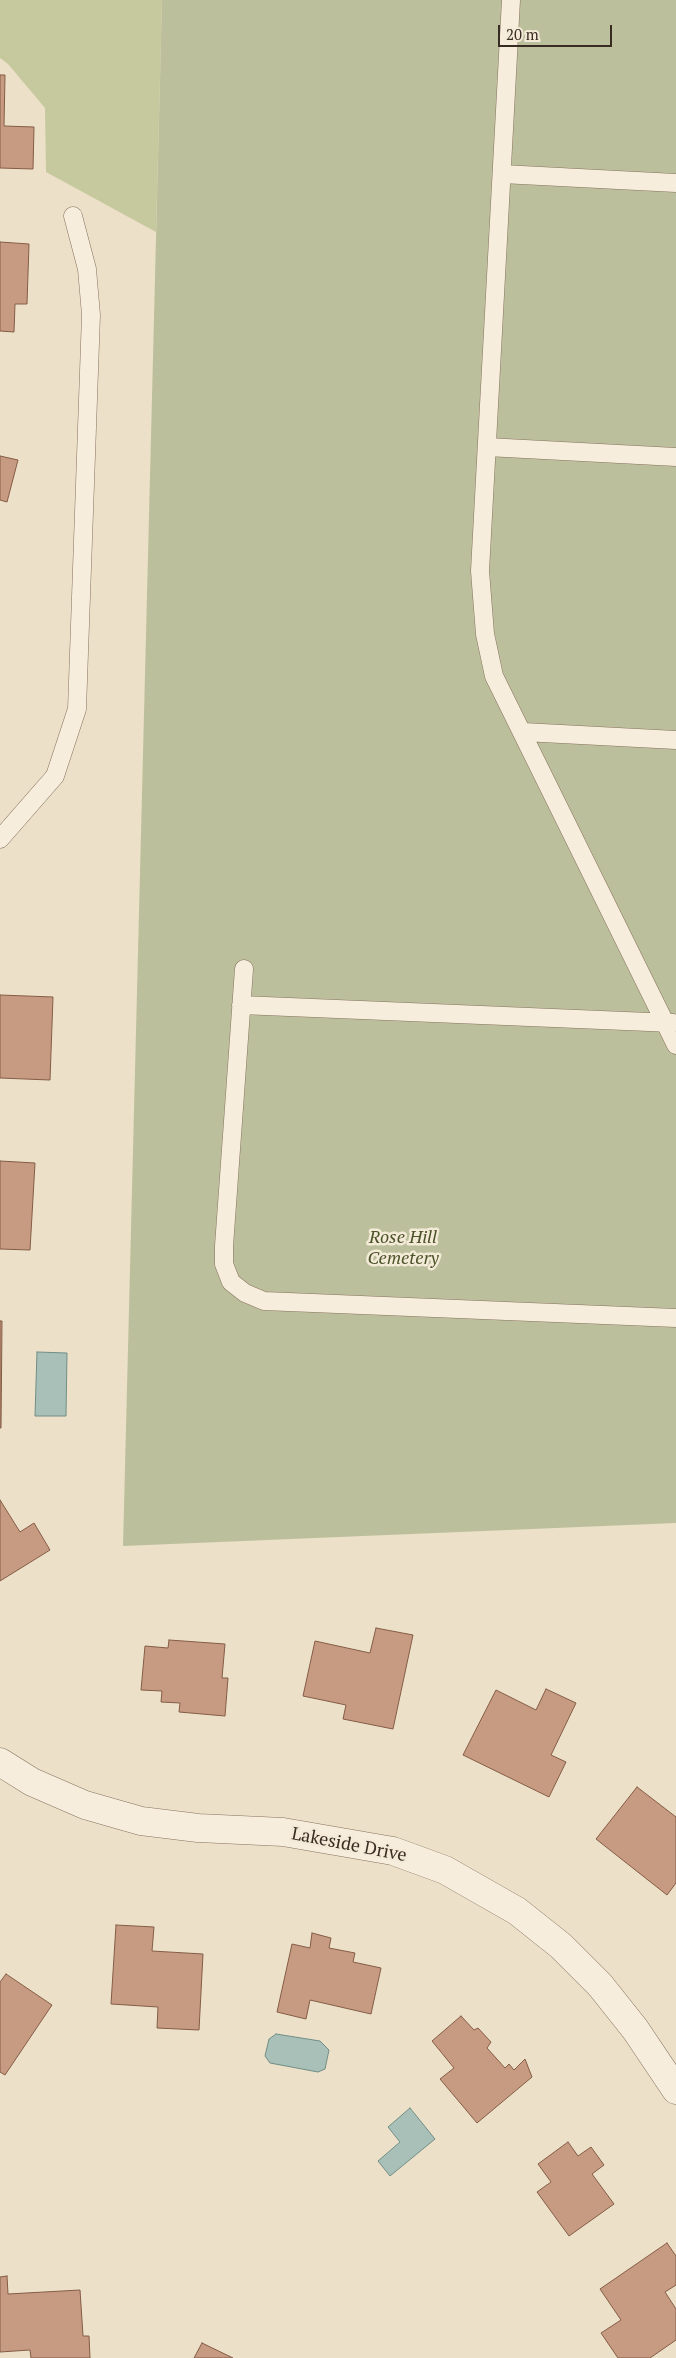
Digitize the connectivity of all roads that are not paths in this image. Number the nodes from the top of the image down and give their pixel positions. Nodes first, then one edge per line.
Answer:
1 (511, 0) edge
2 (502, 174) junction
3 (676, 183) edge
4 (73, 216) dead end
5 (487, 447) junction
6 (676, 457) edge
7 (523, 732) junction
8 (676, 740) edge
9 (0, 839) edge
10 (244, 969) dead end
11 (242, 1004) junction
12 (670, 1023) edge
13 (676, 1045) edge
14 (676, 1318) edge
15 (0, 1762) edge
16 (676, 2090) edge

1 - 2 lane
2 - 3 lane
2 - 5 lane
4 - 9 lane
5 - 6 lane
5 - 7 lane
7 - 8 lane
7 - 12 lane
10 - 11 lane
11 - 12 lane
11 - 14 lane
12 - 13 lane
15 - 16 street, Lakeside Drive

